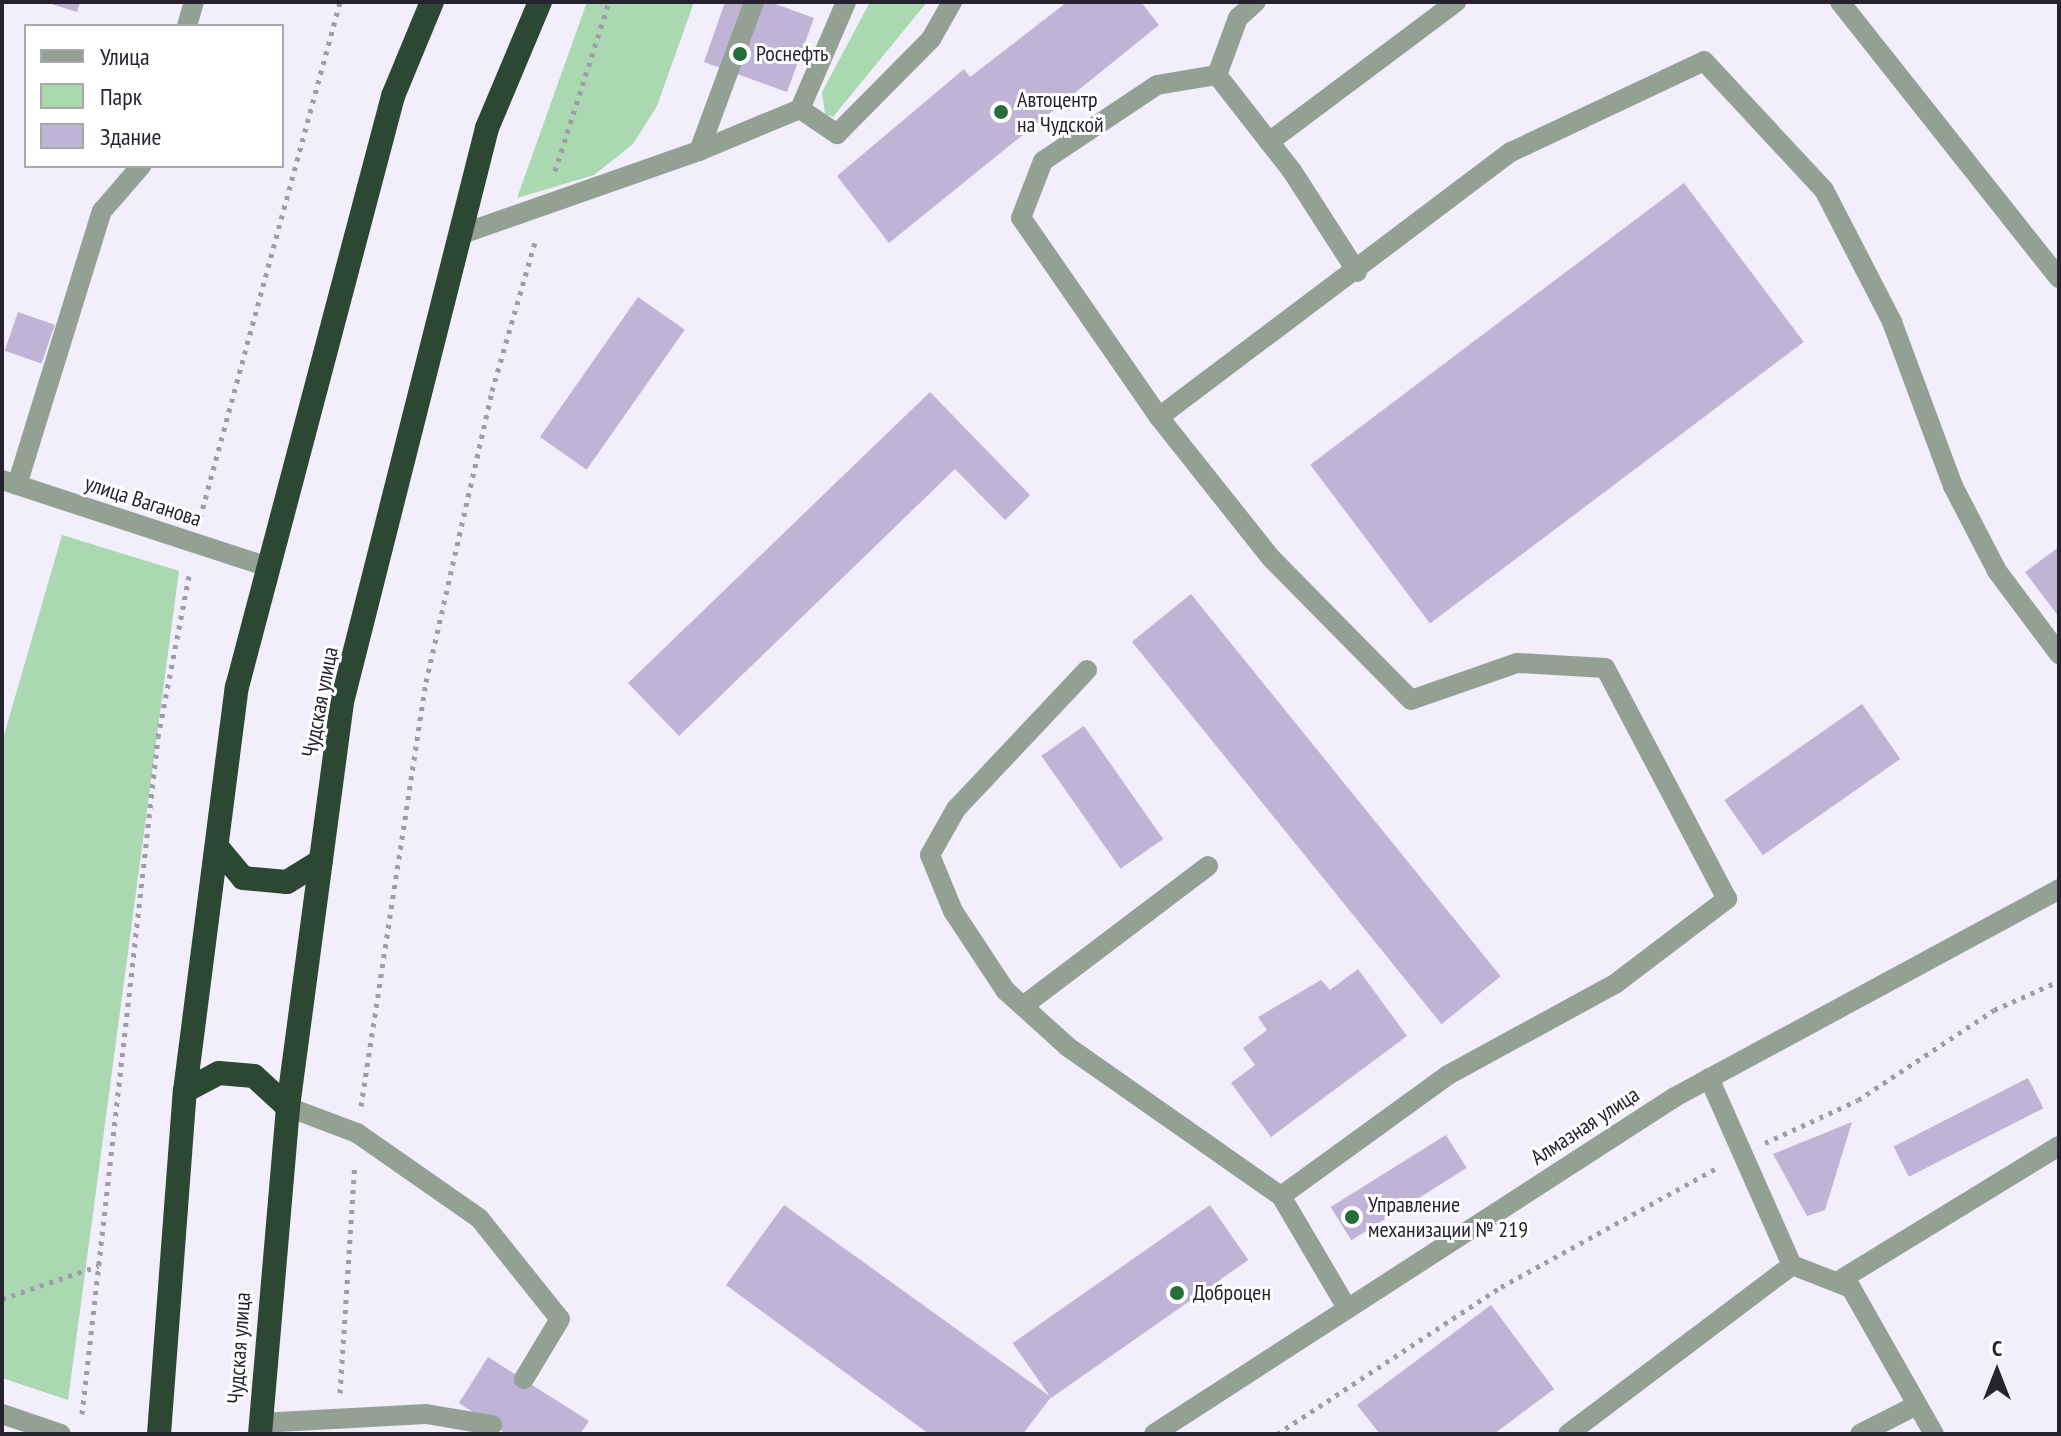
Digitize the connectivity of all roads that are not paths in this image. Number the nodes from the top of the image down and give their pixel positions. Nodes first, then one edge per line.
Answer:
1 (194, 2) edge
2 (432, 2) edge
3 (540, 2) edge
4 (754, 2) edge
5 (846, 2) edge
6 (952, 2) edge
7 (1256, 2) edge
8 (1456, 2) edge
9 (1840, 2) edge
10 (188, 24) edge
11 (1217, 75) junction
12 (800, 109) junction
13 (1269, 142) junction
14 (699, 151) junction
15 (139, 168) edge
16 (459, 235) junction
17 (1357, 272) junction
18 (2059, 278) edge
19 (1159, 417) junction
20 (9, 483) edge
21 (268, 567) junction
22 (2059, 654) edge
23 (1087, 670) dead end
24 (217, 847) junction
25 (321, 861) junction
26 (1208, 866) dead end
27 (2059, 889) edge
28 (1023, 1006) junction
29 (1709, 1078) junction
30 (185, 1091) junction
31 (288, 1107) junction
32 (2059, 1146) edge
33 (1281, 1196) junction
34 (1792, 1265) junction
35 (1837, 1282) junction
36 (1347, 1308) junction
37 (524, 1379) dead end
38 (1917, 1405) junction
39 (2, 1414) edge
40 (492, 1425) dead end
41 (260, 1428) edge
42 (61, 1434) edge
43 (159, 1434) edge
44 (1154, 1434) edge
45 (1568, 1434) edge
46 (1860, 1434) edge
47 (1934, 1434) edge

1 - 10 street
2 - 21 highway
3 - 16 highway, Чудская улица
4 - 14 street
5 - 12 street
6 - 12 street
7 - 11 street
8 - 13 street
9 - 18 street
11 - 13 street
11 - 19 street
12 - 14 street
13 - 17 street
14 - 16 street
15 - 20 street
16 - 25 highway, Чудская улица
17 - 19 street
17 - 22 street
19 - 33 street
20 - 21 street, улица Ваганова
21 - 24 highway
23 - 28 street
24 - 25 highway
24 - 30 highway
25 - 31 highway, Чудская улица
26 - 28 street
27 - 29 street, Алмазная улица
28 - 33 street
29 - 34 street
29 - 36 street, Алмазная улица
30 - 31 highway
30 - 43 highway
31 - 37 street
31 - 41 highway, Чудская улица
32 - 35 street
33 - 36 street
34 - 35 street
34 - 45 street
35 - 38 street
36 - 44 street, Алмазная улица
38 - 46 street
38 - 47 street
39 - 42 street
40 - 41 street

